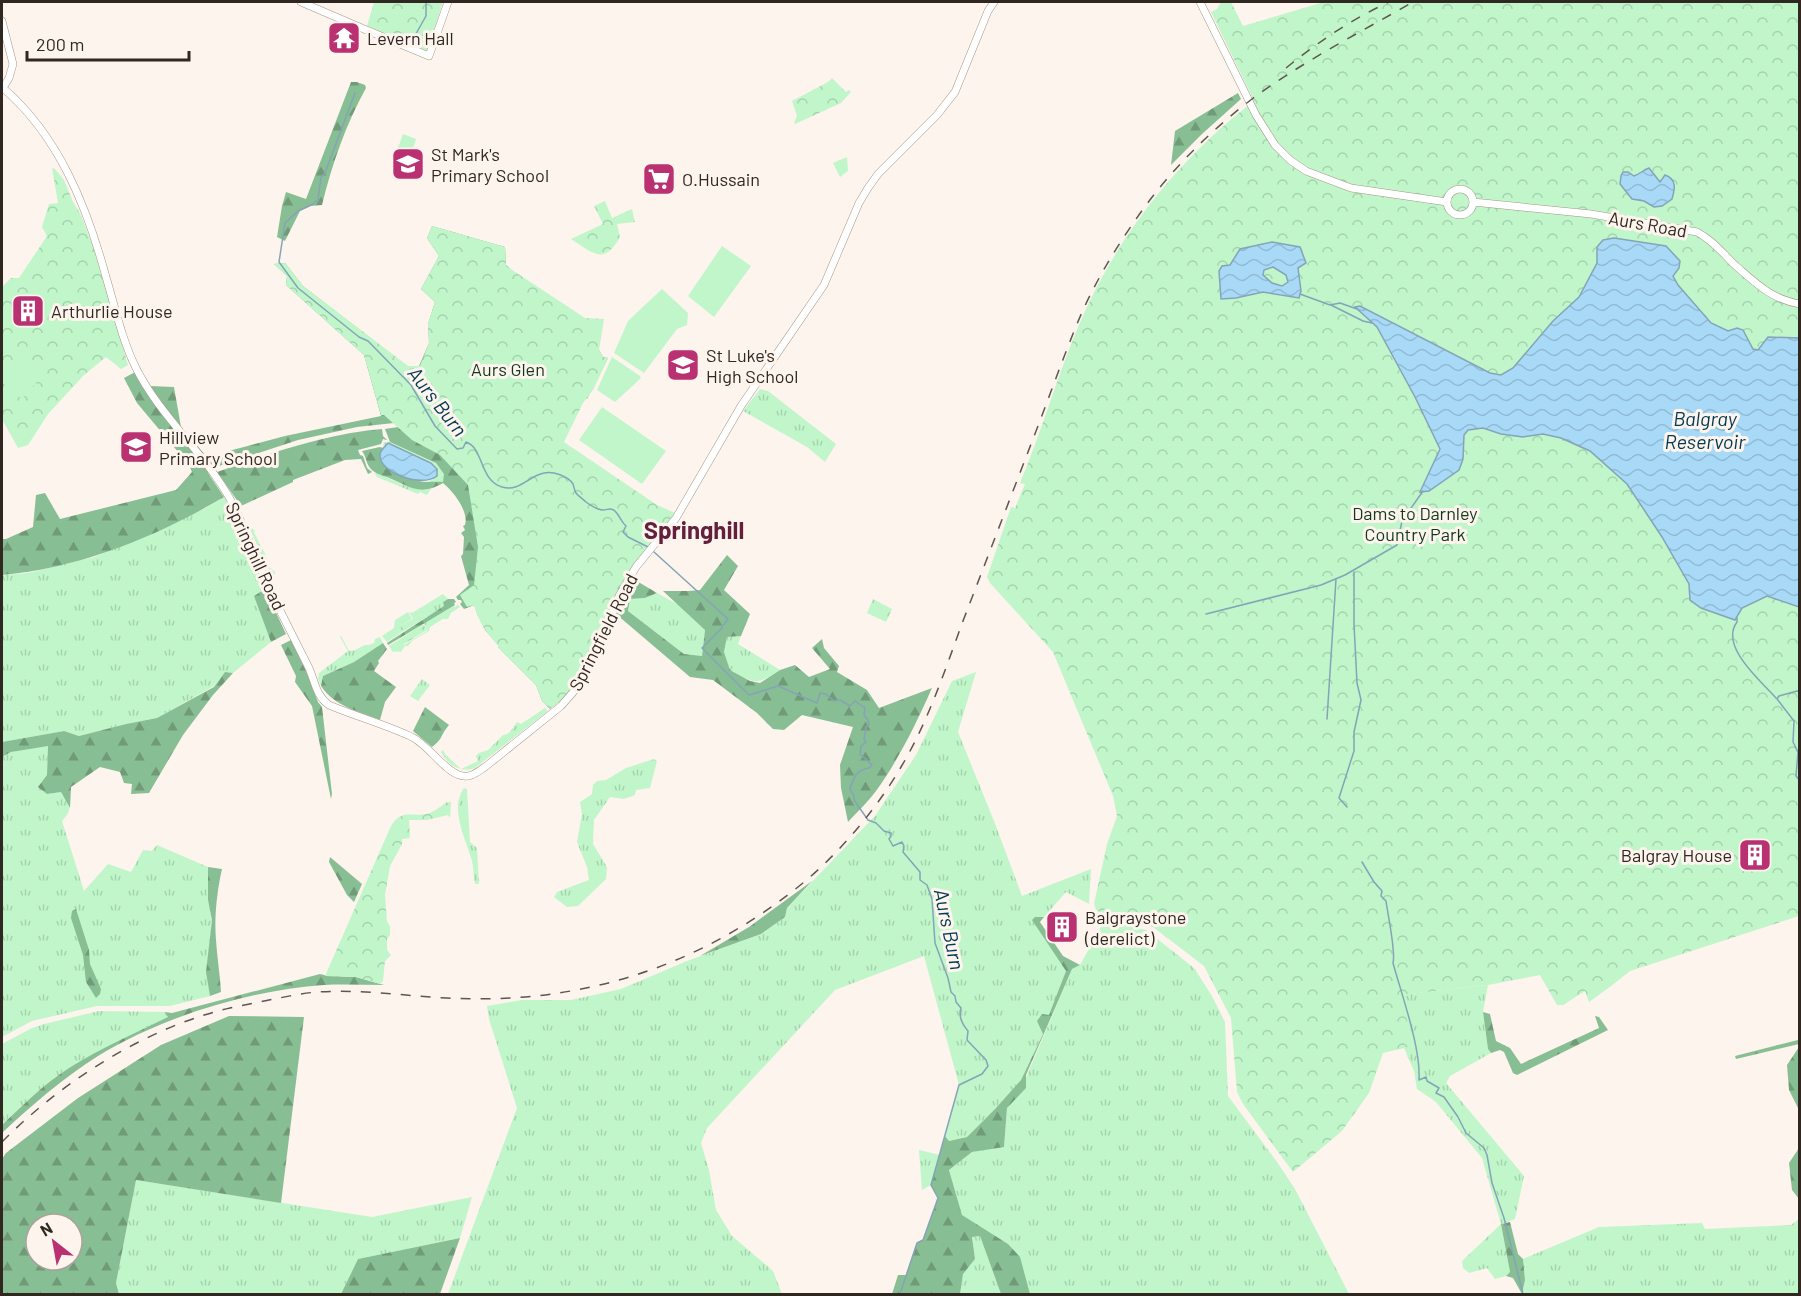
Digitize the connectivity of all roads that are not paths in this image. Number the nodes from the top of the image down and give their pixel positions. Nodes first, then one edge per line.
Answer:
1 (301, 2) edge
2 (448, 2) edge
3 (994, 2) edge
4 (1200, 2) edge
5 (2, 21) edge
6 (3, 88) edge
7 (1447, 202) junction
8 (1473, 202) junction
9 (1800, 304) edge
10 (464, 777) joint

1 - 2 street
3 - 10 street, Springfield Road
4 - 7 street, Aurs Road
5 - 6 street
6 - 10 street, Springhill Road
7 - 8 street, Aurs Road
7 - 8 street, Aurs Road
8 - 9 street, Aurs Road

